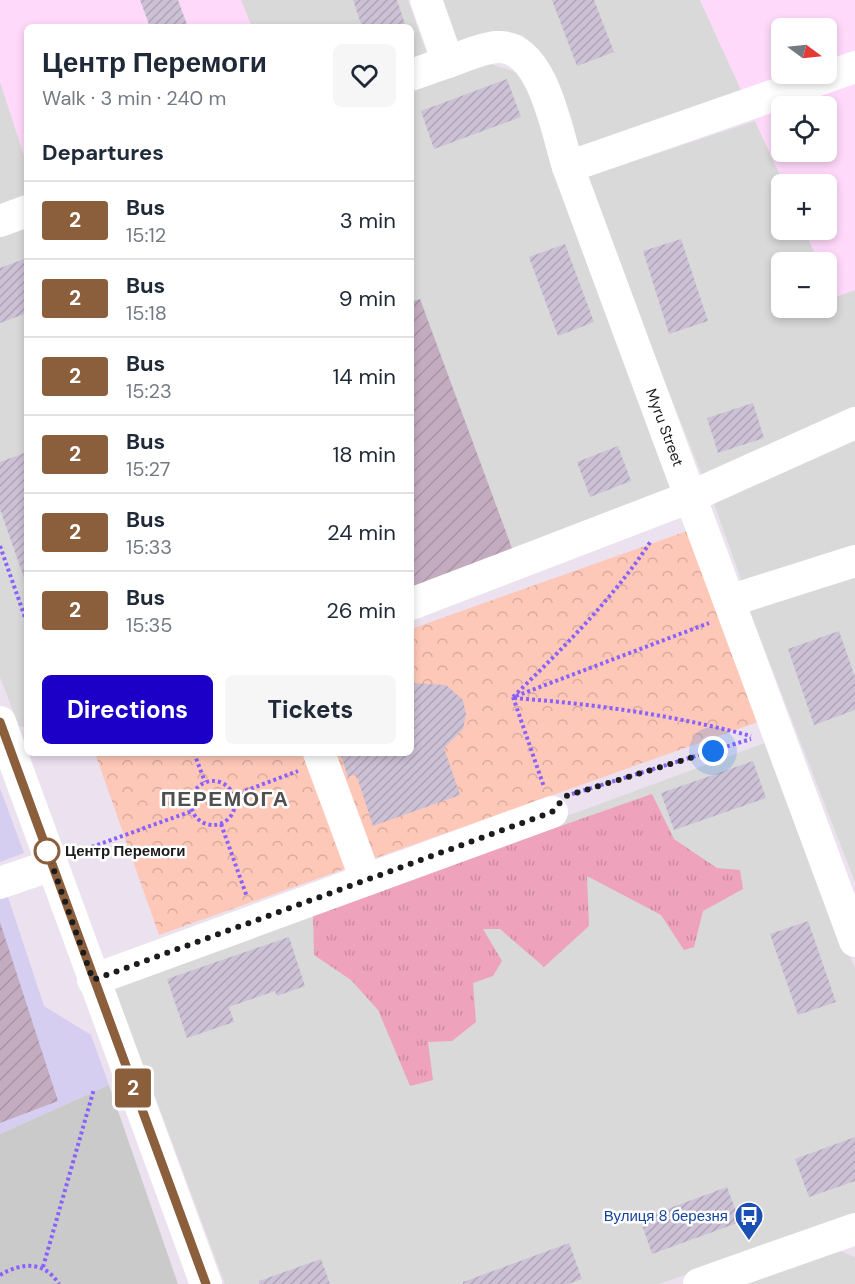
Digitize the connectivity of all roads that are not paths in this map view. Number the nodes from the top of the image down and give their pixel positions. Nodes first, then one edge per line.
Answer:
1 (426, 0) edge
2 (448, 62) junction
3 (855, 67) edge
4 (414, 74) edge
5 (568, 167) junction
6 (24, 212) edge
7 (0, 221) edge
8 (855, 423) edge
9 (690, 497) junction
10 (855, 561) edge
11 (414, 603) edge
12 (731, 607) junction
13 (0, 722) edge
14 (20, 755) edge
15 (321, 758) edge
16 (552, 812) road end
17 (52, 865) junction
18 (366, 880) junction
19 (0, 883) edge
20 (855, 941) edge
21 (93, 980) junction
22 (855, 1229) edge
23 (739, 1277) edge
24 (207, 1284) edge
25 (699, 1284) edge

1 - 2 street
2 - 4 street, Myru Street
2 - 5 street, Myru Street
3 - 5 street
5 - 9 street, Myru Street
6 - 7 street
8 - 9 street
9 - 11 street
9 - 12 street, Myru Street
10 - 12 street
12 - 20 street, Myru Street
13 - 14 street
14 - 17 street
15 - 18 street
16 - 18 street
17 - 19 street
17 - 21 street
18 - 21 street
21 - 24 street
22 - 23 street
23 - 25 street

